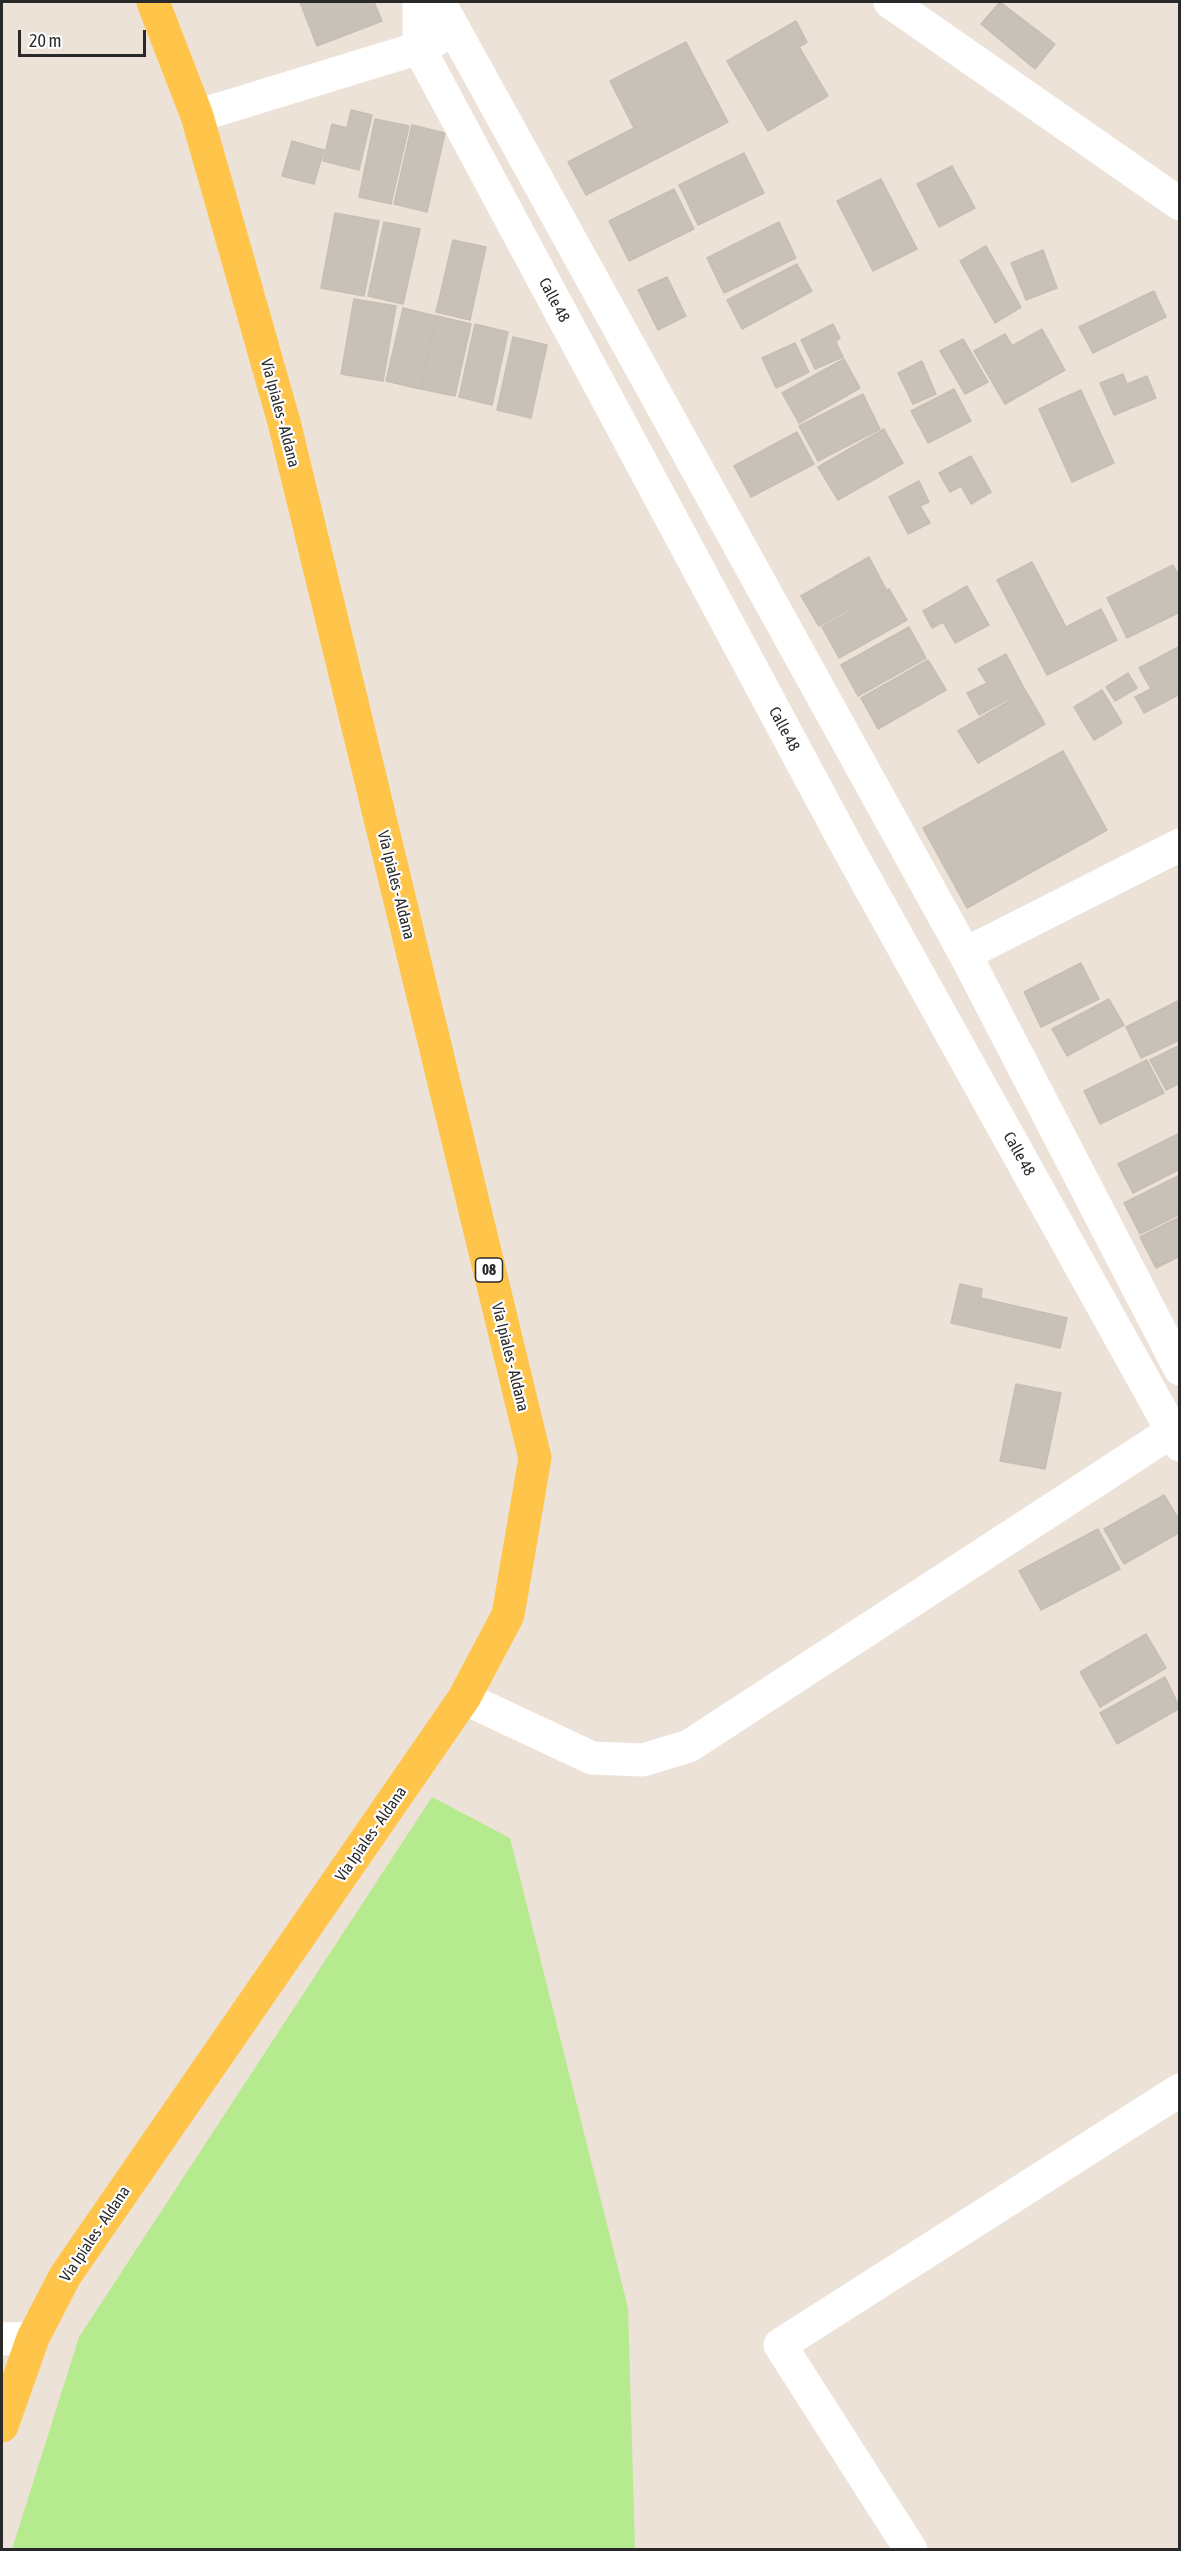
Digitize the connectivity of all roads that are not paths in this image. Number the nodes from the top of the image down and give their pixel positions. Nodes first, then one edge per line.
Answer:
1 (153, 2) edge
2 (419, 2) edge
3 (439, 2) edge
4 (890, 2) edge
5 (454, 31) junction
6 (419, 48) junction
7 (197, 116) junction
8 (1179, 204) edge
9 (1179, 845) edge
10 (964, 954) junction
11 (1179, 1369) edge
12 (1177, 1434) edge
13 (464, 1698) junction
14 (1179, 2090) edge
15 (17, 2338) edge
16 (2, 2426) edge
17 (911, 2550) edge

1 - 7 main road, Vía Ipiales - Aldana / 08
2 - 6 street, Calle 48
3 - 5 street
4 - 8 street
5 - 6 street
5 - 10 street
6 - 7 street
6 - 12 street, Calle 48
7 - 13 main road, Vía Ipiales - Aldana / 08
9 - 10 street
10 - 11 street
12 - 13 street
13 - 15 main road, Vía Ipiales - Aldana / 08
14 - 17 street
15 - 16 main road, Vía Ipiales - Aldana / 08

